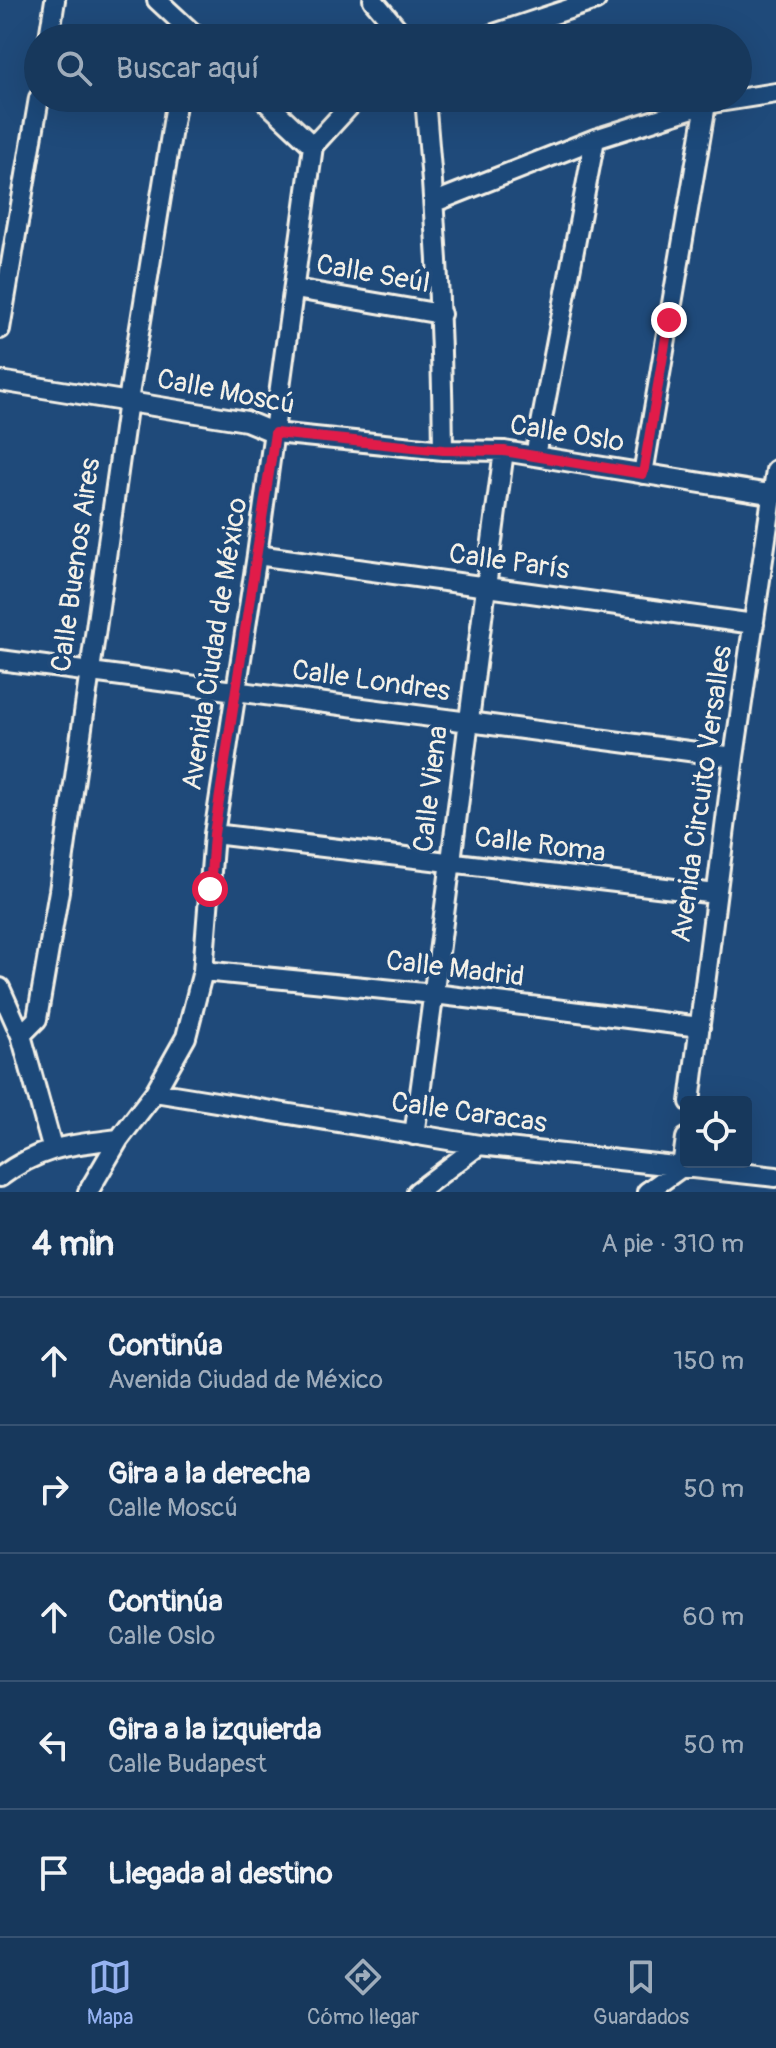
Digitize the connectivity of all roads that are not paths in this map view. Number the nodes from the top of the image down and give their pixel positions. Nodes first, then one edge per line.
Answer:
1 (55, 0) edge
2 (157, 0) edge
3 (373, 0) edge
4 (596, 0) edge
5 (51, 24) edge
6 (180, 24) edge
7 (393, 24) edge
8 (524, 24) edge
9 (776, 93) edge
10 (752, 97) edge
11 (37, 112) edge
12 (175, 112) edge
13 (277, 112) edge
14 (344, 112) edge
15 (426, 112) edge
16 (681, 112) edge
17 (705, 112) edge
18 (595, 139) junction
19 (313, 146) junction
20 (435, 202) junction
21 (295, 289) junction
22 (441, 314) junction
23 (0, 329) edge
24 (0, 381) edge
25 (128, 401) junction
26 (275, 433) junction
27 (443, 450) junction
28 (504, 451) junction
29 (535, 456) junction
30 (776, 470) edge
31 (643, 474) junction
32 (774, 495) edge
33 (257, 555) junction
34 (485, 588) junction
35 (754, 624) junction
36 (0, 660) edge
37 (89, 670) junction
38 (235, 691) junction
39 (467, 723) junction
40 (734, 757) junction
41 (214, 834) junction
42 (450, 862) junction
43 (716, 894) junction
44 (203, 971) junction
45 (0, 988) edge
46 (434, 994) junction
47 (700, 1027) junction
48 (21, 1035) junction
49 (155, 1092) junction
50 (691, 1096) edge
51 (414, 1135) junction
52 (119, 1139) junction
53 (479, 1145) junction
54 (52, 1147) junction
55 (680, 1167) edge
56 (681, 1168) edge
57 (691, 1168) edge
58 (0, 1177) edge
59 (776, 1177) edge
60 (88, 1192) edge
61 (417, 1192) edge
62 (647, 1192) edge

1 - 5 street
2 - 6 street
3 - 7 street
4 - 8 street
9 - 10 street
11 - 23 street
12 - 25 street, Calle Buenos Aires
13 - 19 street
14 - 19 street
15 - 20 street
16 - 18 street
17 - 31 street
18 - 20 street
18 - 29 street
19 - 21 street, Avenida Ciudad de México
20 - 22 street
21 - 22 street, Calle Seúl
21 - 26 street, Avenida Ciudad de México
22 - 27 street
24 - 25 street, Calle Moscú
25 - 26 street, Calle Moscú
25 - 37 street, Calle Buenos Aires
26 - 27 street, Calle Moscú
26 - 33 street, Avenida Ciudad de México
27 - 28 street, Calle Oslo
28 - 29 street, Calle Oslo
28 - 34 street, Calle Viena
29 - 31 street, Calle Oslo
30 - 32 street, Avenida Circuito Versalles
31 - 32 street, Calle Oslo
32 - 35 street, Avenida Circuito Versalles
33 - 34 street, Calle París
33 - 38 street, Avenida Ciudad de México
34 - 35 street, Calle París
34 - 39 street, Calle Viena
35 - 40 street, Avenida Circuito Versalles
36 - 37 street, Calle Londres
37 - 38 street, Calle Londres
37 - 48 street, Calle Buenos Aires
38 - 39 street, Calle Londres
38 - 41 street, Avenida Ciudad de México
39 - 40 street, Calle Londres
39 - 42 street, Calle Viena
40 - 43 street, Avenida Circuito Versalles
41 - 42 street, Calle Roma
41 - 44 street, Avenida Ciudad de México
42 - 43 street, Calle Roma
42 - 46 street, Calle Viena
43 - 47 street, Avenida Circuito Versalles
44 - 46 street, Calle Madrid
44 - 49 street, Avenida Ciudad de México
45 - 48 street
46 - 47 street, Calle Madrid
46 - 51 street, Calle Viena
47 - 50 street, Avenida Circuito Versalles
48 - 54 street
49 - 51 street, Calle Caracas
49 - 52 street, Avenida Ciudad de México
51 - 53 street, Calle Caracas
52 - 54 street
52 - 60 street, Avenida Ciudad de México
53 - 55 street, Calle Caracas
53 - 61 street
54 - 58 street
56 - 62 street
57 - 59 street, Calle Caracas

